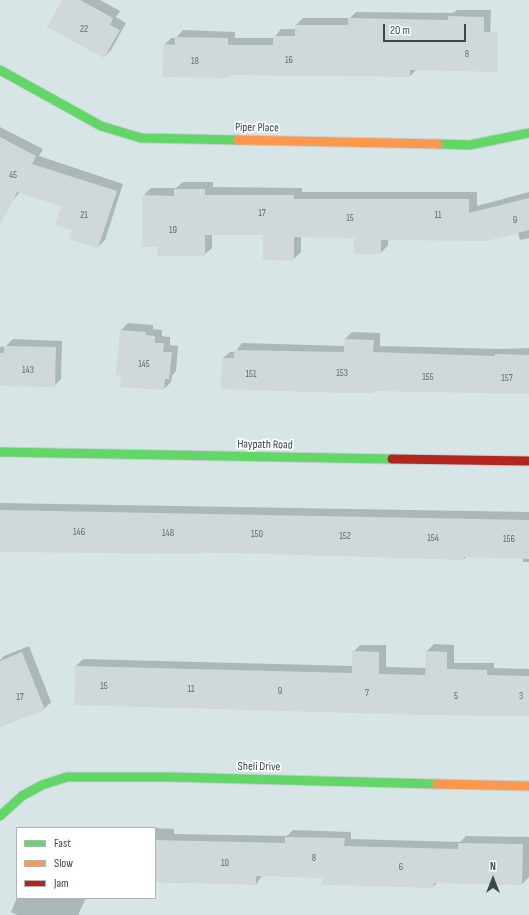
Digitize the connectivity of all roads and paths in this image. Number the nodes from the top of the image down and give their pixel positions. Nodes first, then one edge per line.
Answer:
1 (0, 70) edge
2 (529, 132) edge
3 (0, 452) edge
4 (529, 461) edge
5 (529, 786) edge
6 (0, 816) edge

1 - 2 street, Piper Place
3 - 4 street, Haypath Road
5 - 6 street, Sheli Drive

